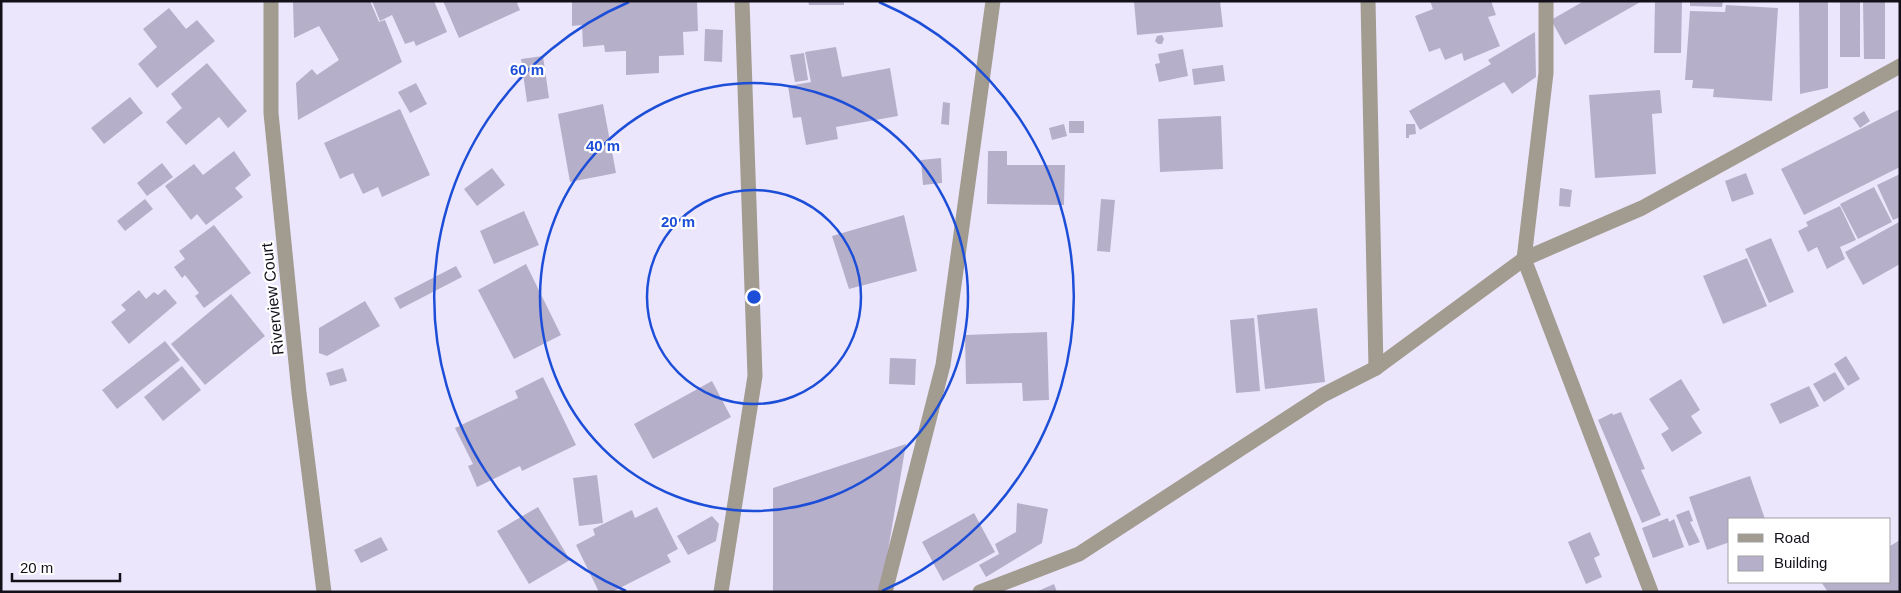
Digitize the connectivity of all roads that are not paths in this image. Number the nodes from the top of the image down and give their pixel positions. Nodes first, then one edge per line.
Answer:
1 (271, 1) edge
2 (742, 1) edge
3 (993, 1) edge
4 (1368, 1) edge
5 (1546, 1) edge
6 (1900, 66) edge
7 (1524, 259) junction
8 (1376, 368) junction
9 (324, 592) edge
10 (721, 592) edge
11 (885, 592) edge
12 (980, 592) edge
13 (1651, 592) edge

1 - 9 street, Riverview Court
2 - 10 street
3 - 11 street
4 - 8 street
5 - 7 street
6 - 7 street
7 - 8 street
7 - 13 street
8 - 12 street

